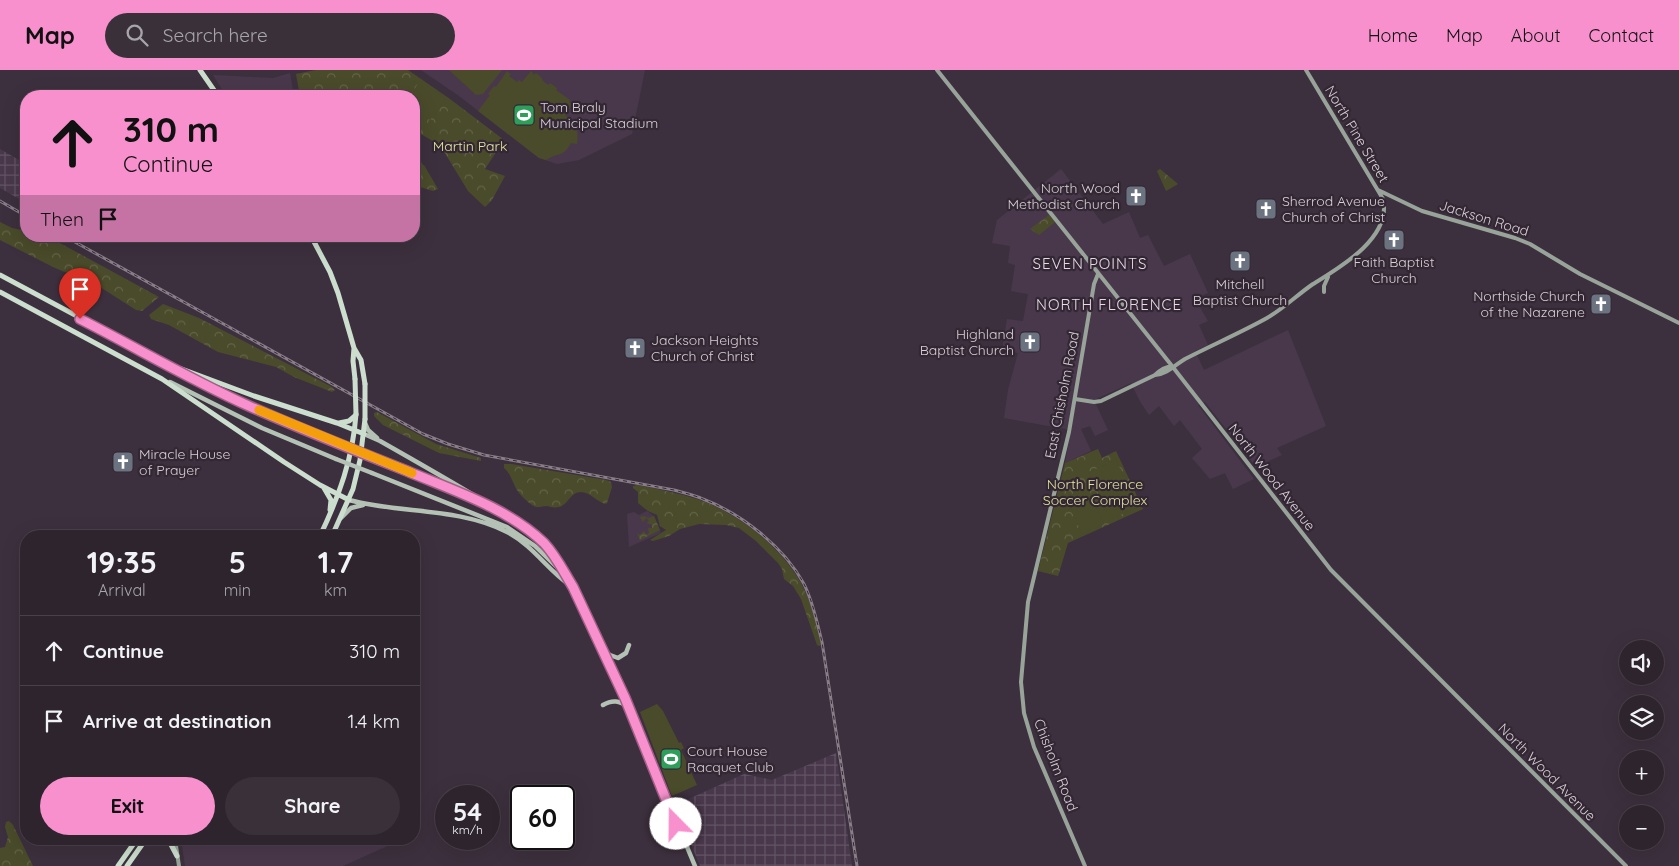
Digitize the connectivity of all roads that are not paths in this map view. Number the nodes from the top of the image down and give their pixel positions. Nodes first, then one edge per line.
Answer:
1 (200, 70) edge
2 (937, 70) edge
3 (1306, 70) edge
4 (214, 90) edge
5 (1378, 190) junction
6 (314, 242) edge
7 (1098, 274) junction
8 (0, 275) edge
9 (1330, 275) junction
10 (0, 292) edge
11 (1324, 292) dead end
12 (1679, 323) edge
13 (354, 348) junction
14 (163, 362) junction
15 (1172, 366) junction
16 (162, 379) junction
17 (1075, 399) junction
18 (356, 414) junction
19 (365, 421) junction
20 (337, 423) junction
21 (355, 430) junction
22 (364, 434) junction
23 (380, 441) junction
24 (320, 484) junction
25 (339, 495) junction
26 (349, 500) junction
27 (372, 505) junction
28 (330, 515) junction
29 (340, 519) junction
30 (1047, 521) joint
31 (517, 522) junction
32 (323, 530) edge
33 (335, 530) edge
34 (565, 575) junction
35 (573, 587) junction
36 (629, 645) dead end
37 (602, 649) junction
38 (603, 705) dead end
39 (629, 707) junction
40 (133, 845) edge
41 (142, 845) edge
42 (171, 845) edge
43 (176, 845) edge
44 (177, 856) junction
45 (118, 866) edge
46 (127, 866) edge
47 (179, 866) edge
48 (695, 866) edge
49 (1085, 866) edge
50 (1626, 866) edge

1 - 4 highway
2 - 7 main road, North Wood Avenue
3 - 5 main road, North Pine Street
5 - 9 main road, North Pine Street
5 - 12 main road, Jackson Road
6 - 13 highway
7 - 15 main road, North Wood Avenue
7 - 17 main road, East Chisholm Road
8 - 14 highway
9 - 11 main road
9 - 15 main road, North Pine Street
10 - 16 highway
13 - 18 highway, bridge
13 - 19 highway, bridge
14 - 20 highway
14 - 31 main road, bridge
15 - 17 main road, North Pine Street
15 - 50 main road, North Wood Avenue
16 - 24 highway
16 - 34 main road, bridge
17 - 30 main road, East Chisholm Road
18 - 20 highway
18 - 21 highway
19 - 22 highway
19 - 23 main road
20 - 21 highway
21 - 22 highway
21 - 25 highway
22 - 23 main road
22 - 26 highway
23 - 31 main road
24 - 25 highway
24 - 28 highway
25 - 26 highway
25 - 28 highway
26 - 27 main road
26 - 29 highway
27 - 29 main road
27 - 35 main road
28 - 32 highway
29 - 33 highway
30 - 49 main road, Chisholm Road
31 - 34 main road
34 - 35 main road
35 - 37 main road
36 - 37 main road
37 - 39 main road
38 - 39 main road
39 - 48 main road
40 - 45 highway
41 - 46 highway
42 - 44 highway
43 - 44 main road
44 - 47 main road

